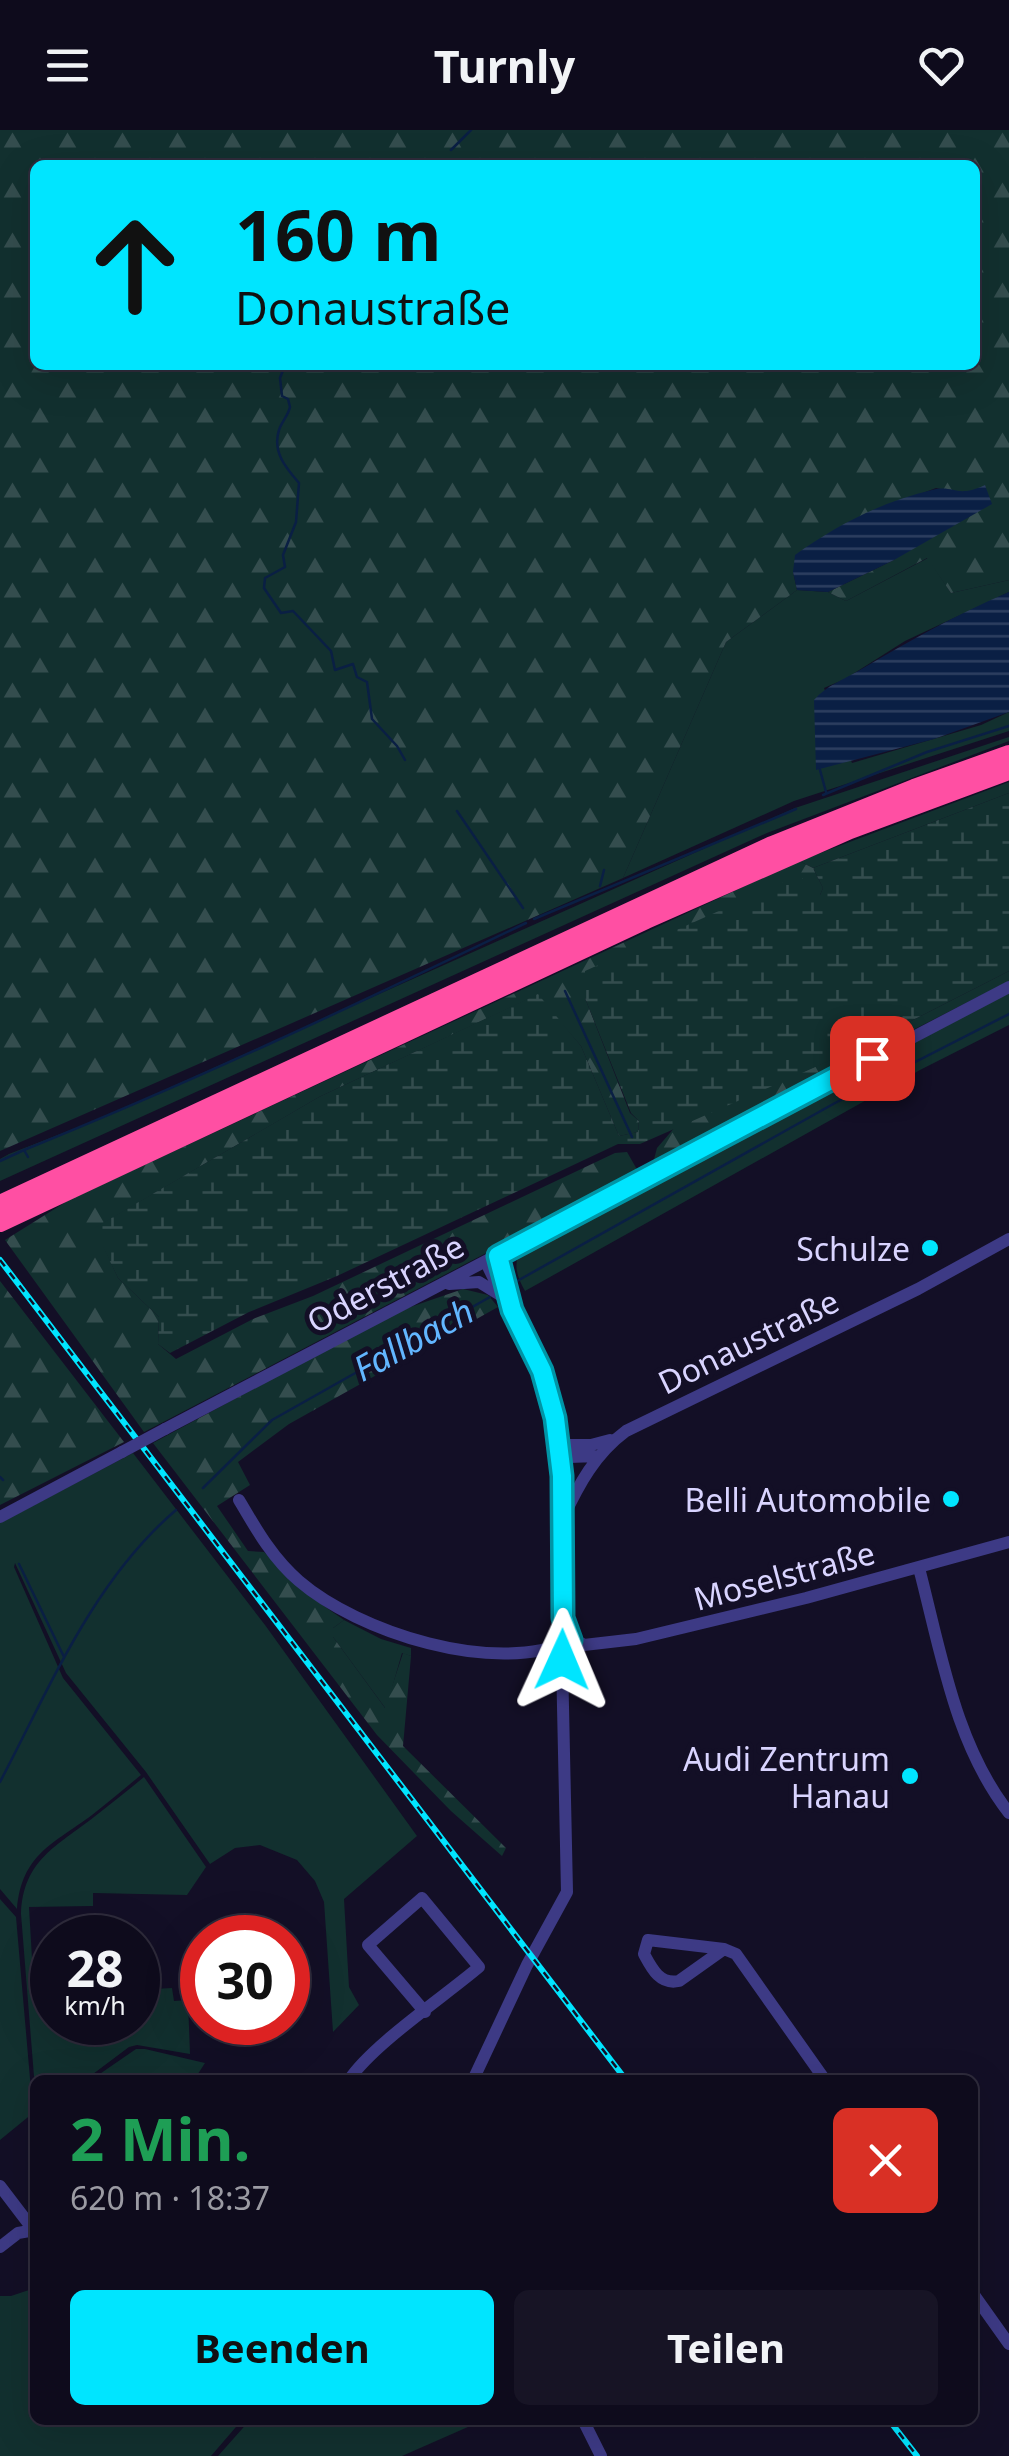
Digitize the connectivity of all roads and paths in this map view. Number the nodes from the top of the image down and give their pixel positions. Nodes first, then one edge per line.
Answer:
1 (1009, 754) edge
2 (1009, 771) edge
3 (1009, 987) edge
4 (3, 1212) edge
5 (1009, 1239) edge
6 (492, 1259) junction
7 (441, 1284) junction
8 (501, 1287) junction
9 (618, 1437) junction
10 (560, 1445) junction
11 (598, 1456) junction
12 (239, 1500) dead end
13 (0, 1517) edge
14 (560, 1525) junction
15 (1009, 1542) edge
16 (919, 1568) junction
17 (571, 1640) junction
18 (1009, 1814) edge
19 (724, 1949) junction
20 (425, 2012) junction
21 (354, 2075) edge
22 (475, 2075) edge
23 (822, 2075) edge
24 (0, 2186) edge
25 (30, 2224) edge
26 (30, 2230) edge
27 (0, 2247) edge
28 (978, 2300) edge
29 (1009, 2344) edge
30 (586, 2425) edge
31 (601, 2456) edge

1 - 4 highway
2 - 4 highway
3 - 6 street, Oderstraße
5 - 9 street, Donaustraße
6 - 7 street, Oderstraße
6 - 8 street
7 - 8 street
7 - 13 street, Oderstraße, bridge
8 - 10 street
9 - 10 street, Donaustraße
9 - 11 street, Donaustraße
10 - 11 street
10 - 14 street
11 - 14 street, Donaustraße
12 - 17 street, Moselstraße
14 - 17 street
15 - 16 street, Moselstraße
16 - 17 street, Moselstraße
16 - 18 street
17 - 22 street
19 - 19 street
19 - 23 street
20 - 20 street
20 - 21 street
24 - 25 street
26 - 27 street
28 - 29 street
30 - 31 street

